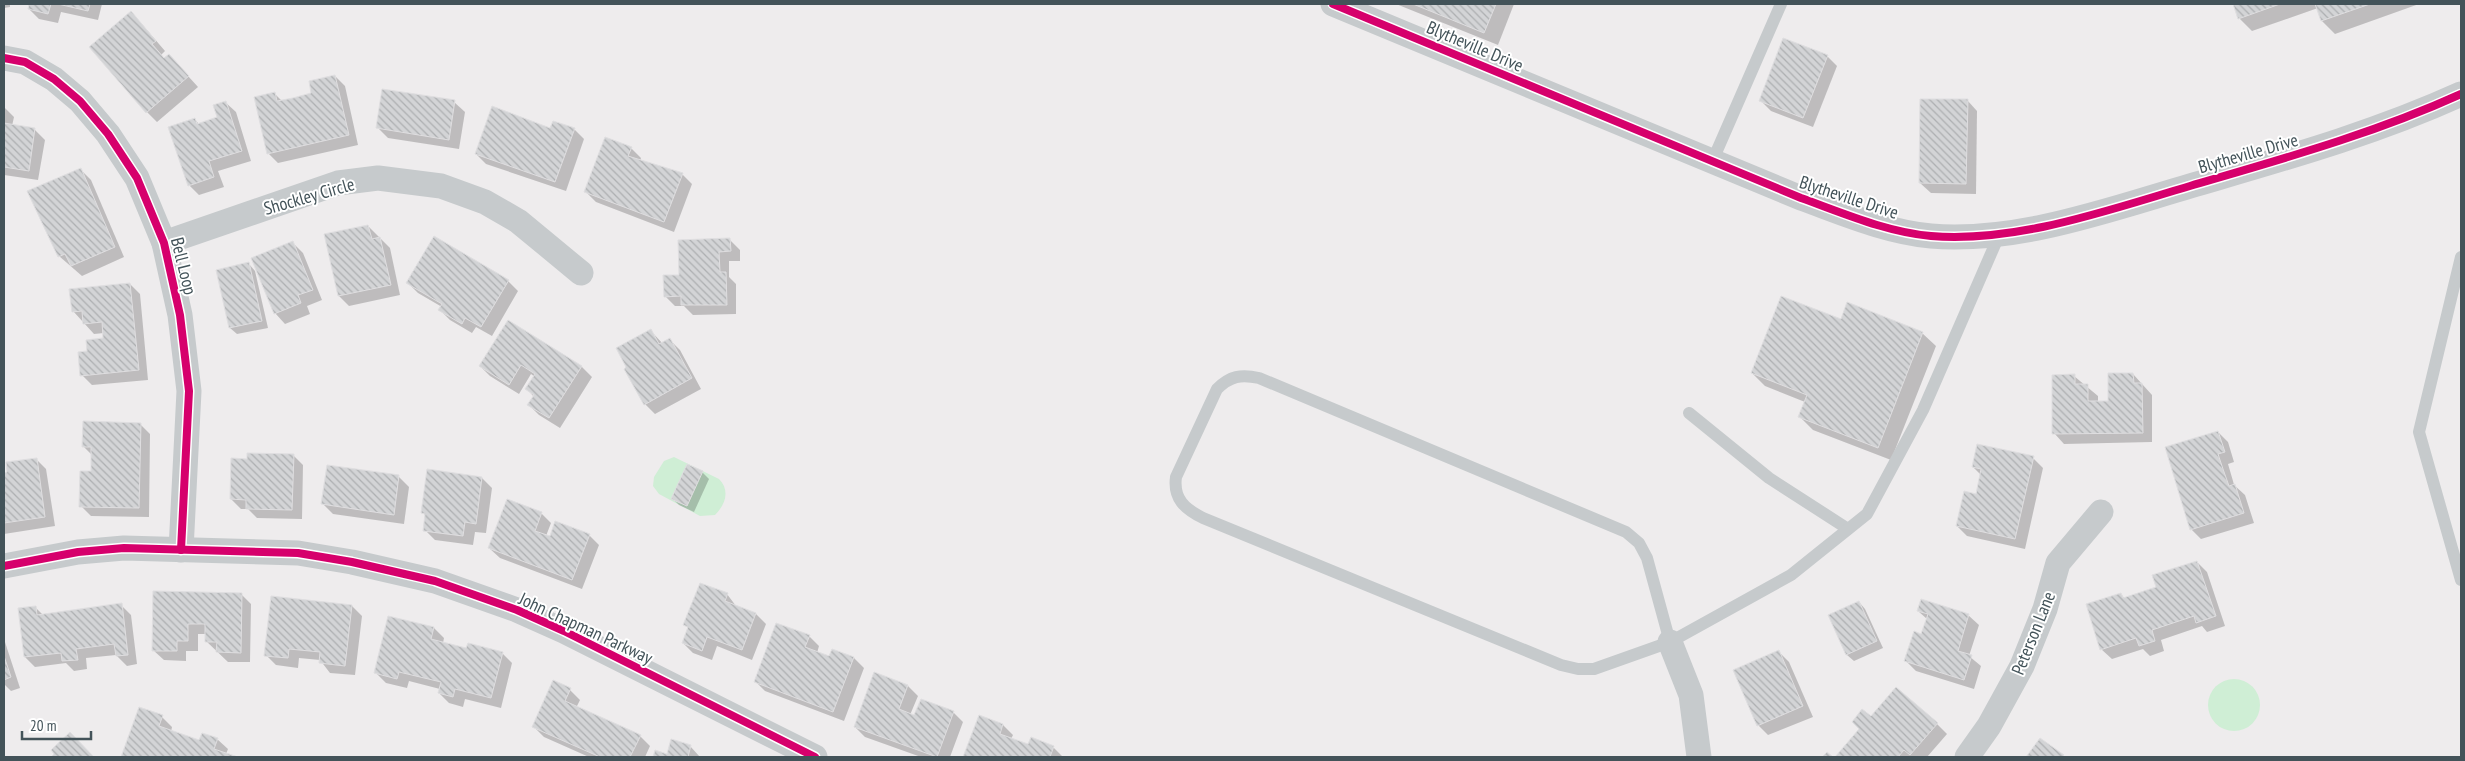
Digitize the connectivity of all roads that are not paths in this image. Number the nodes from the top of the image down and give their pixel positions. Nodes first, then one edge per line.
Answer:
1 (1334, 4) edge
2 (1781, 4) edge
3 (4, 58) edge
4 (2461, 94) edge
5 (1712, 162) junction
6 (2000, 233) junction
7 (164, 243) junction
8 (2461, 257) edge
9 (581, 273) dead end
10 (1689, 413) dead end
11 (2101, 512) dead end
12 (1848, 530) junction
13 (181, 550) junction
14 (4, 566) edge
15 (2461, 580) edge
16 (1670, 642) junction
17 (814, 757) edge
18 (1700, 757) edge
19 (1967, 757) edge

1 - 5 street, Blytheville Drive
2 - 5 lane
3 - 7 street, Bell Loop
4 - 6 street, Blytheville Drive
5 - 6 street, Blytheville Drive
6 - 12 lane
7 - 9 street, Shockley Circle
7 - 13 street, Bell Loop
8 - 15 lane
10 - 12 lane
11 - 19 street, Peterson Lane
12 - 16 lane
13 - 14 street, John Chapman Parkway
13 - 17 street, John Chapman Parkway
16 - 16 lane
16 - 18 street

